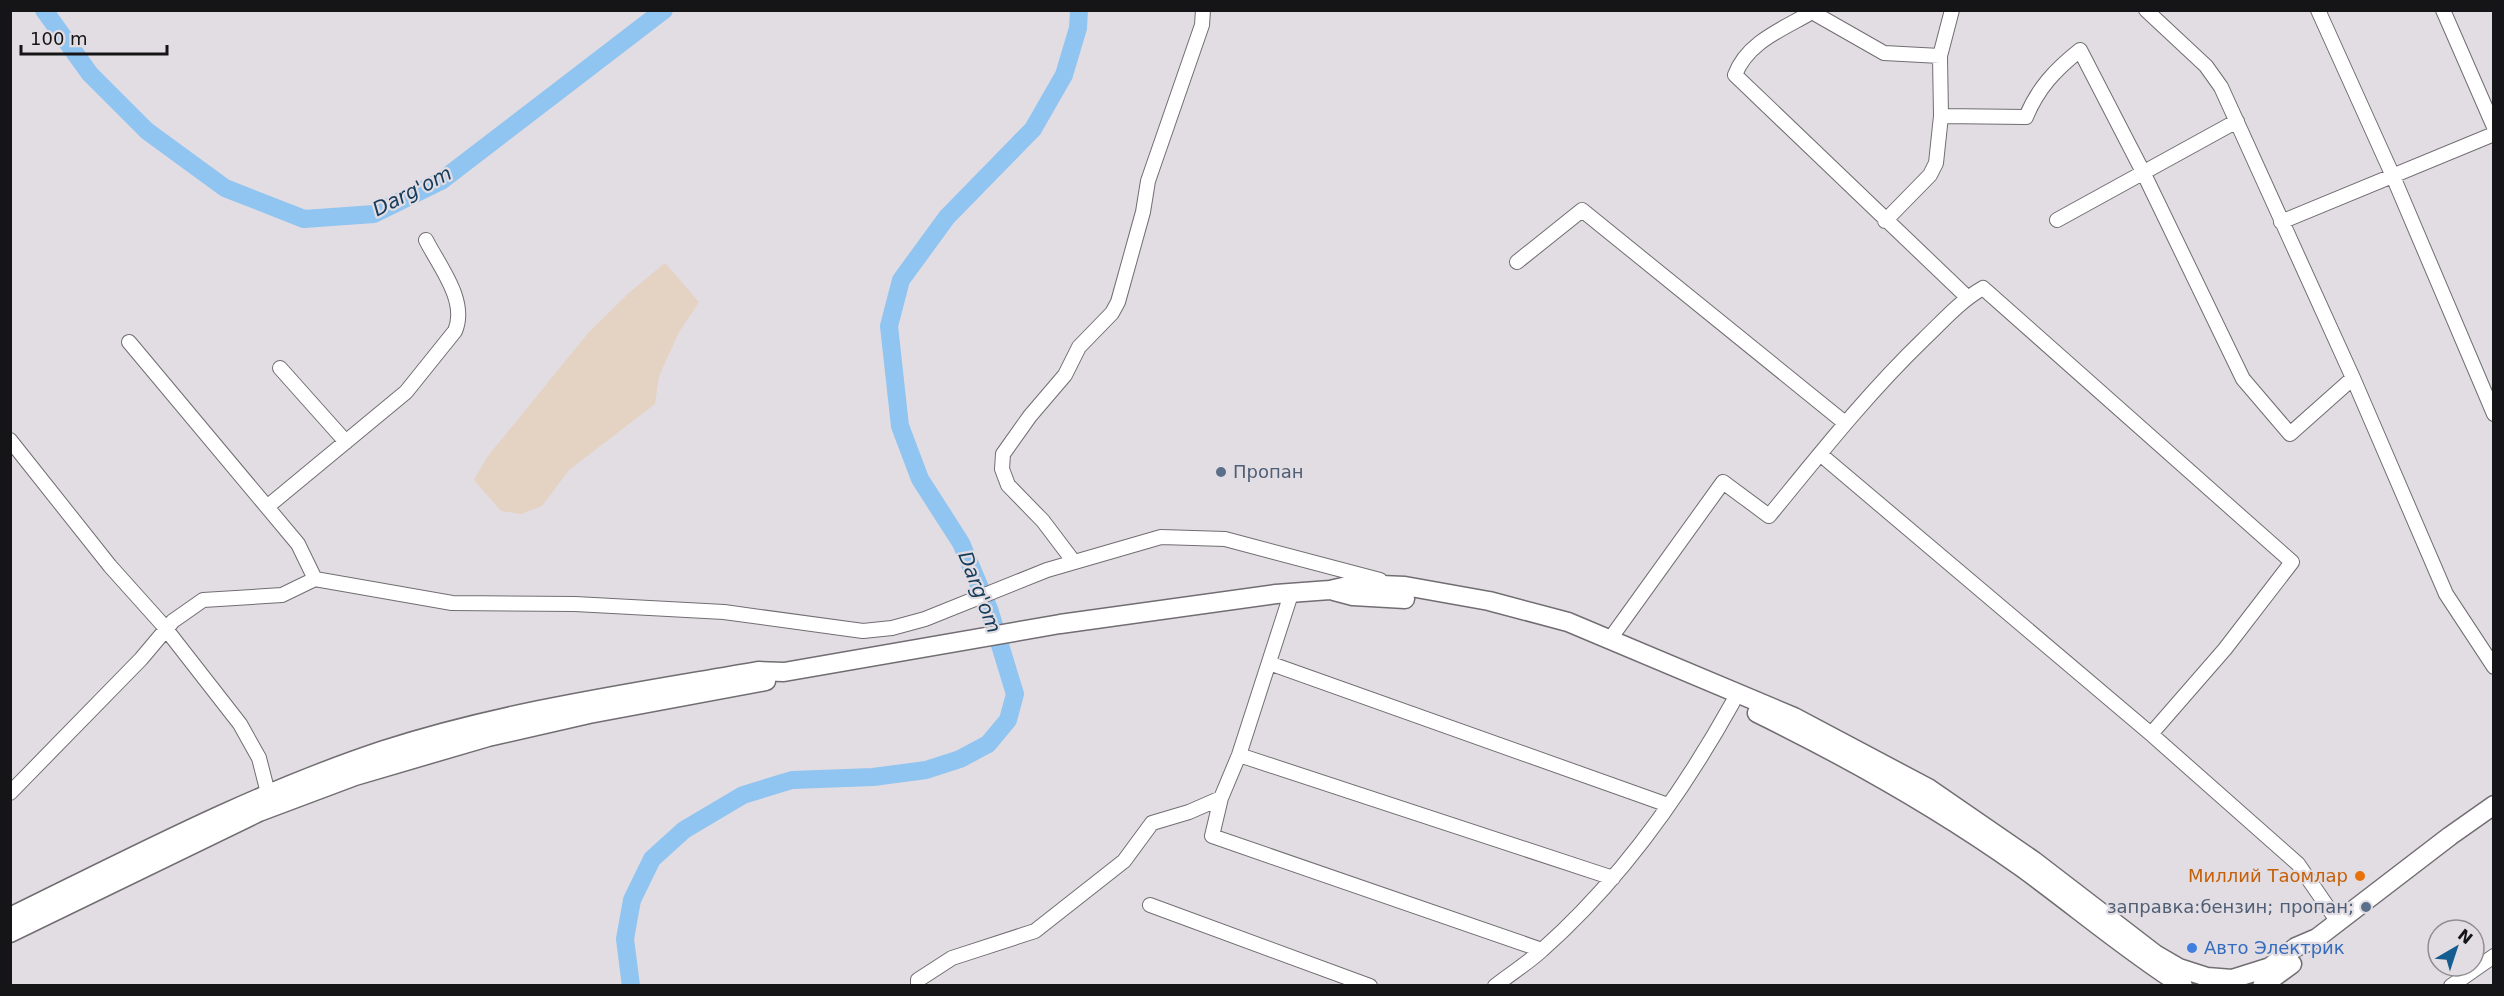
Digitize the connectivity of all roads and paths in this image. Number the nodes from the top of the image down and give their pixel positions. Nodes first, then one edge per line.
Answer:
1 (1203, 10) edge
2 (1952, 10) edge
3 (2146, 10) edge
4 (2318, 10) edge
5 (2444, 10) edge
6 (1940, 56) junction
7 (1941, 116) junction
8 (2237, 121) junction
9 (2493, 127) edge
10 (2493, 134) edge
11 (2143, 172) junction
12 (2392, 174) junction
13 (2057, 220) dead end
14 (1885, 221) junction
15 (2281, 222) junction
16 (426, 240) dead end
17 (1517, 262) dead end
18 (1967, 297) junction
19 (129, 342) dead end
20 (280, 368) dead end
21 (2353, 378) junction
22 (2493, 414) edge
23 (1845, 423) junction
24 (10, 441) edge
25 (346, 442) junction
26 (1820, 454) junction
27 (267, 507) junction
28 (1074, 562) junction
29 (315, 579) junction
30 (1405, 586) junction
31 (1330, 590) junction
32 (1291, 594) junction
33 (166, 631) junction
34 (1610, 639) junction
35 (1269, 663) junction
36 (2493, 667) edge
37 (784, 672) junction
38 (1733, 702) junction
39 (2151, 734) junction
40 (1239, 755) junction
41 (10, 793) edge
42 (268, 793) junction
43 (1221, 798) junction
44 (1668, 805) junction
45 (2493, 805) edge
46 (1948, 809) junction
47 (1613, 878) junction
48 (73, 894) junction
49 (1150, 906) dead end
50 (10, 917) edge
51 (2338, 922) junction
52 (10, 933) edge
53 (2317, 938) junction
54 (1542, 950) junction
55 (2493, 956) edge
56 (2182, 985) edge
57 (2267, 985) edge
58 (918, 986) edge
59 (1370, 986) edge
60 (1495, 986) edge
61 (2451, 986) edge

1 - 28 street
2 - 6 street
3 - 8 street
4 - 12 street
5 - 9 street
6 - 7 street
6 - 14 street
7 - 11 street
7 - 14 street
8 - 11 street
8 - 15 street
10 - 12 street
11 - 13 street
11 - 21 street
12 - 15 street
12 - 22 street
14 - 18 street
15 - 21 street
16 - 25 street
17 - 23 street
18 - 23 street
18 - 39 street
19 - 27 street
20 - 25 street
21 - 36 street
23 - 26 street
24 - 33 street
25 - 27 street
26 - 34 street
26 - 39 street
27 - 29 street
28 - 29 street
28 - 30 street
29 - 33 street
30 - 31 main road
30 - 34 main road
31 - 32 main road
31 - 38 main road
32 - 35 street
32 - 37 main road
33 - 41 street
33 - 42 street
34 - 46 main road
35 - 40 street
35 - 44 street
37 - 42 main road
37 - 48 main road
38 - 44 street
38 - 46 main road
39 - 51 street
40 - 43 street
40 - 47 street
42 - 48 main road
43 - 54 street
43 - 58 street
44 - 47 street
45 - 51 main road
46 - 53 main road
46 - 56 main road
47 - 54 street
48 - 50 main road
48 - 52 main road
49 - 59 street
51 - 53 main road
53 - 57 main road
54 - 60 street
55 - 61 street

